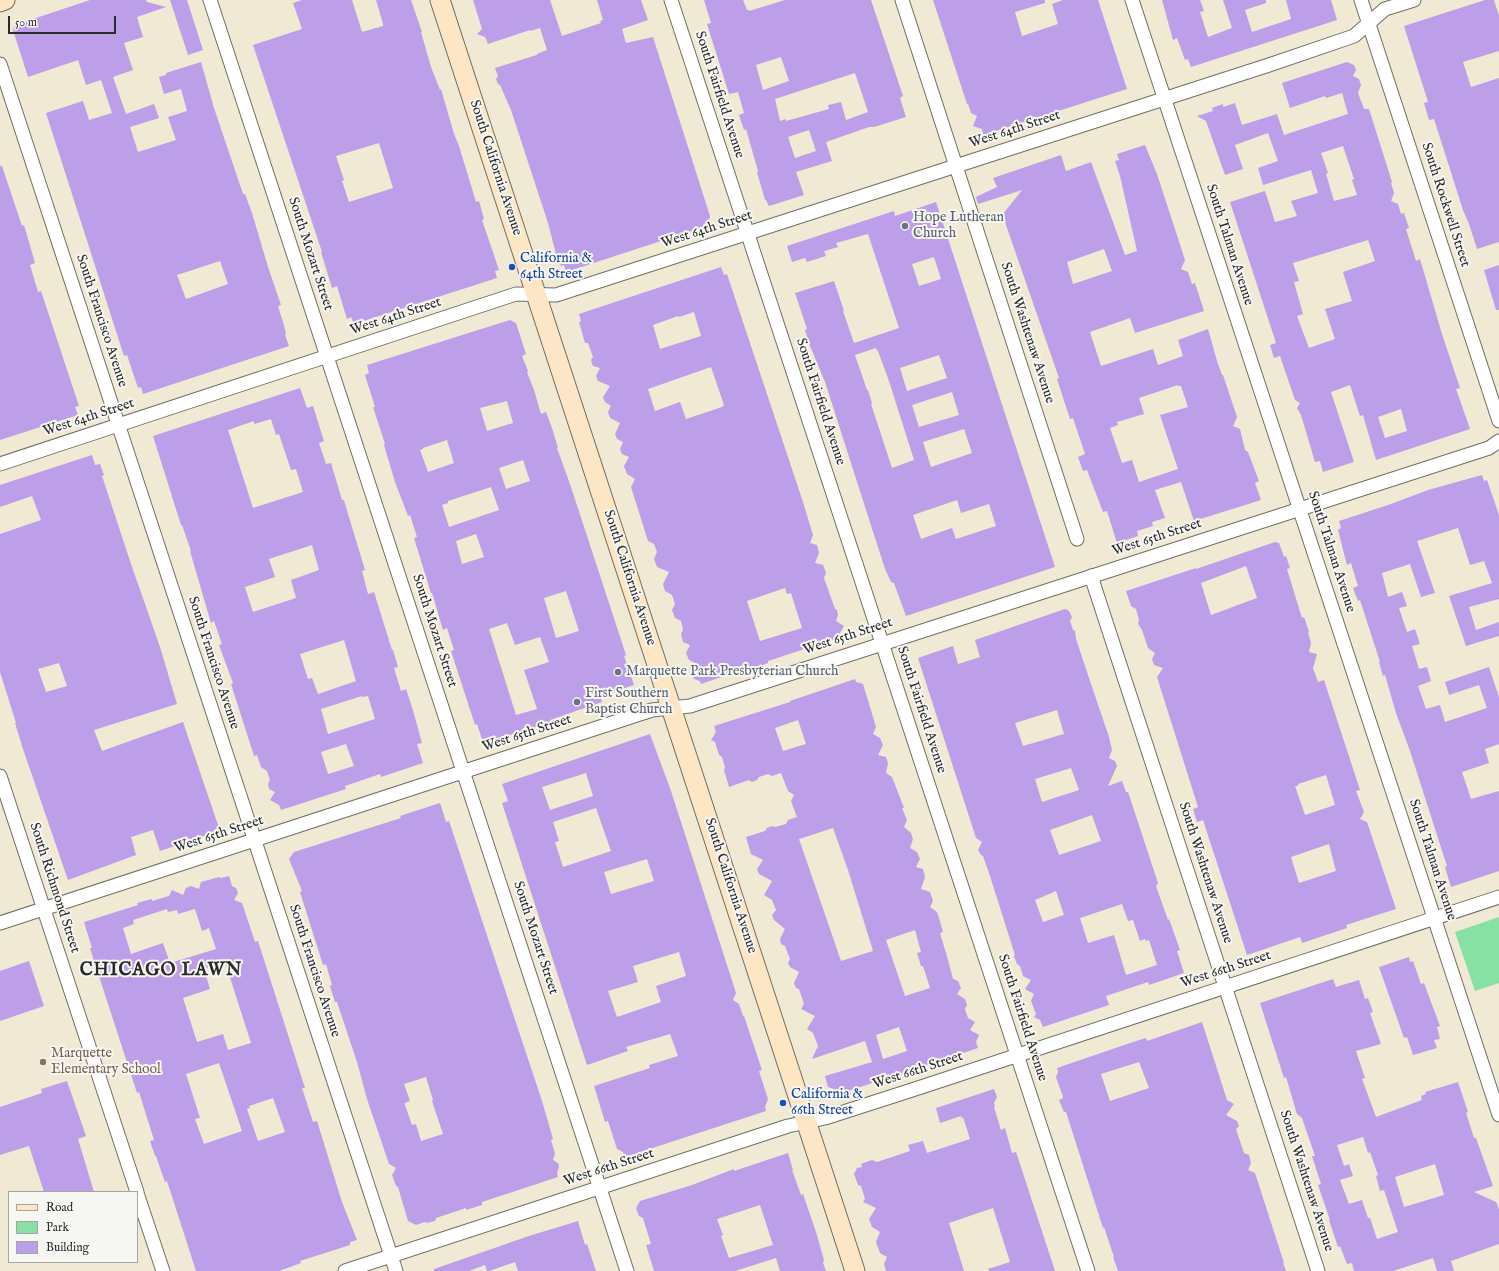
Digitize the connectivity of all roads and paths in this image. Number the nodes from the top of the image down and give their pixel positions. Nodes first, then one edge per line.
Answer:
1 (5, 0) edge
2 (210, 0) edge
3 (440, 0) edge
4 (671, 0) edge
5 (902, 0) edge
6 (1132, 0) edge
7 (1361, 0) edge
8 (1414, 0) edge
9 (0, 2) edge
10 (1368, 23) junction
11 (0, 64) edge
12 (1164, 98) junction
13 (956, 166) junction
14 (748, 233) junction
15 (536, 295) junction
16 (327, 356) junction
17 (1499, 421) edge
18 (118, 425) junction
19 (1499, 440) edge
20 (0, 464) edge
21 (1299, 509) junction
22 (1077, 539) dead end
23 (1091, 576) junction
24 (882, 643) junction
25 (671, 708) junction
26 (463, 772) junction
27 (0, 776) edge
28 (254, 840) junction
29 (1499, 897) edge
30 (44, 909) junction
31 (1434, 918) junction
32 (0, 923) edge
33 (1225, 987) junction
34 (1017, 1055) junction
35 (1499, 1115) edge
36 (806, 1122) junction
37 (600, 1188) junction
38 (137, 1191) edge
39 (138, 1195) edge
40 (391, 1256) junction
41 (163, 1271) edge
42 (345, 1271) edge
43 (396, 1271) edge
44 (627, 1271) edge
45 (855, 1271) edge
46 (1088, 1271) edge
47 (1318, 1271) edge

1 - 9 street
2 - 16 street, South Mozart Street
3 - 15 street, South California Avenue
4 - 14 street, South Fairfield Avenue
5 - 13 street, South Washtenaw Avenue
6 - 12 street, South Talman Avenue
7 - 10 street, South Rockwell Street
8 - 10 street, West 64th Street
10 - 12 street, West 64th Street
10 - 17 street, South Rockwell Street
11 - 18 street, South Francisco Avenue
12 - 13 street, West 64th Street
12 - 21 street, South Talman Avenue
13 - 14 street, West 64th Street
13 - 22 street, South Washtenaw Avenue
14 - 15 street, West 64th Street
14 - 24 street, South Fairfield Avenue
15 - 16 street, West 64th Street
15 - 25 street, South California Avenue
16 - 18 street, West 64th Street
16 - 26 street, South Mozart Street
18 - 20 street, West 64th Street
18 - 28 street, South Francisco Avenue
19 - 21 street, West 65th Street
21 - 23 street, West 65th Street
21 - 31 street, South Talman Avenue
23 - 24 street, West 65th Street
23 - 33 street, South Washtenaw Avenue
24 - 25 street, West 65th Street
24 - 34 street, South Fairfield Avenue
25 - 26 street, West 65th Street
25 - 36 street, South California Avenue
26 - 28 street, West 65th Street
26 - 37 street, South Mozart Street
27 - 30 street, South Richmond Street
28 - 30 street, West 65th Street
28 - 40 street, South Francisco Avenue
29 - 31 street, West 66th Street
30 - 32 street, West 65th Street
30 - 38 street, South Richmond Street
31 - 33 street, West 66th Street
31 - 35 street, South Talman Avenue
33 - 34 street, West 66th Street
33 - 47 street, South Washtenaw Avenue
34 - 36 street, West 66th Street
34 - 46 street, South Fairfield Avenue
36 - 37 street, West 66th Street
36 - 45 street, South California Avenue
37 - 40 street, West 66th Street
37 - 44 street, South Mozart Street
39 - 41 street, South Richmond Street
40 - 42 street, West 66th Street
40 - 43 street, South Francisco Avenue

